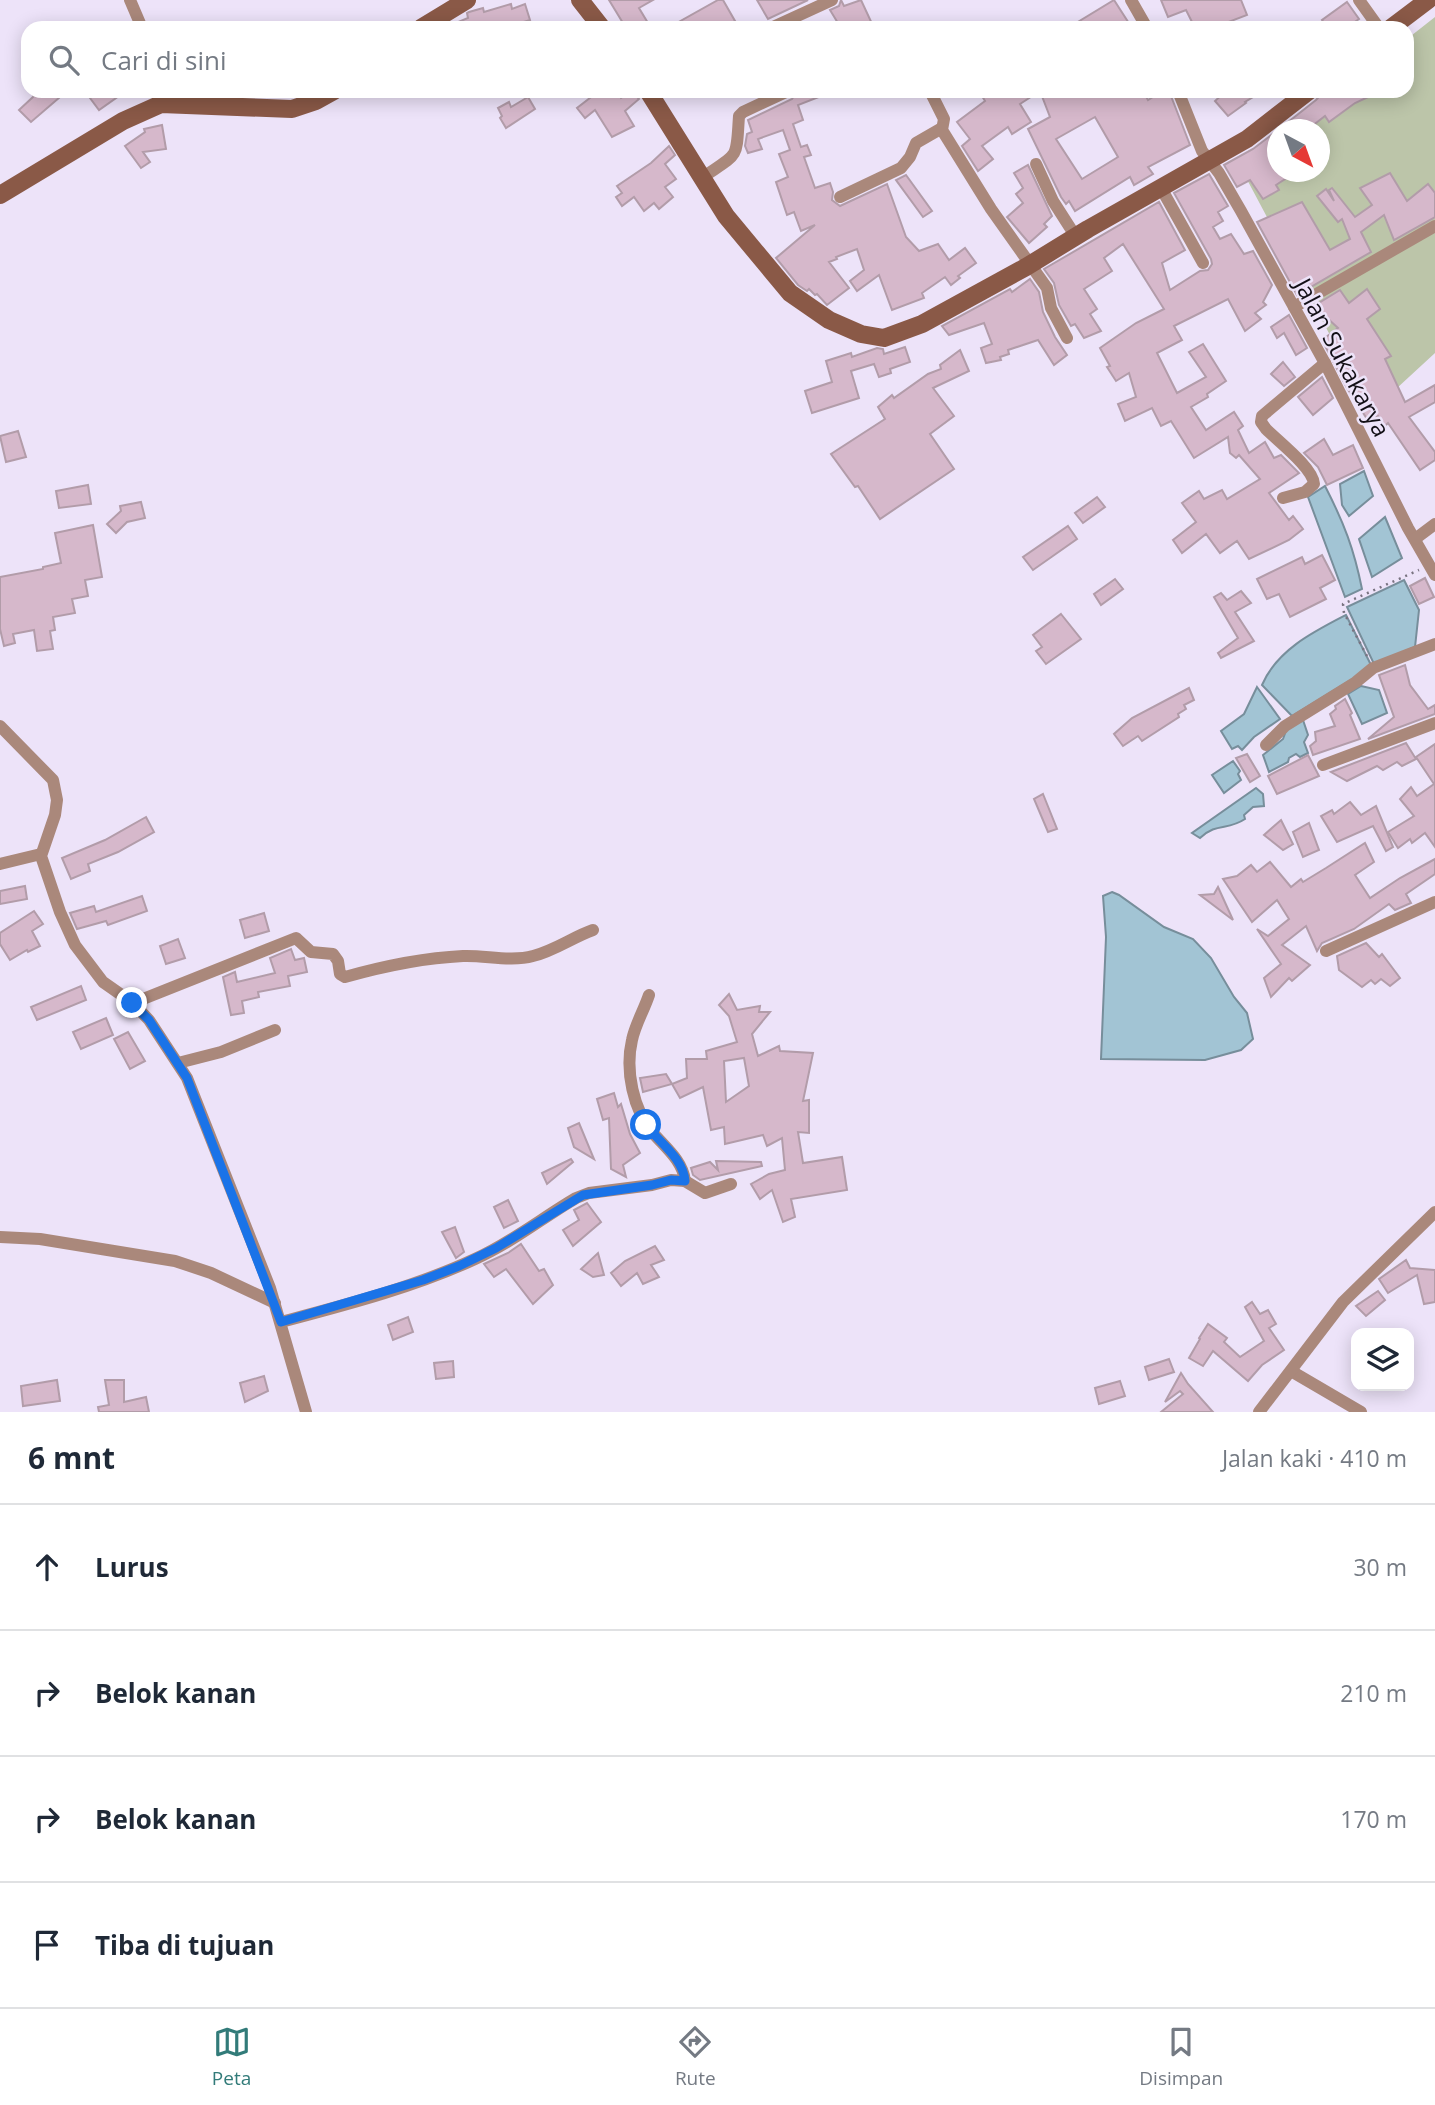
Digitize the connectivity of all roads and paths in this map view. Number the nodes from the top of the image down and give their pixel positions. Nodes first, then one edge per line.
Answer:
1 (130, 0) edge
2 (467, 0) edge
3 (580, 0) edge
4 (832, 0) edge
5 (1130, 0) edge
6 (1359, 0) edge
7 (1428, 0) edge
8 (139, 21) edge
9 (432, 21) edge
10 (597, 21) edge
11 (786, 21) edge
12 (1143, 21) edge
13 (1373, 21) edge
14 (1400, 21) edge
15 (160, 98) edge
16 (321, 98) edge
17 (652, 98) edge
18 (773, 98) edge
19 (934, 98) edge
20 (1181, 98) edge
21 (1300, 98) edge
22 (942, 128) junction
23 (1210, 160) junction
24 (1036, 164) dead end
25 (703, 177) junction
26 (1161, 188) junction
27 (0, 195) edge
28 (840, 197) dead end
29 (1435, 226) edge
30 (1076, 237) junction
31 (1203, 262) dead end
32 (1031, 265) junction
33 (1294, 307) junction
34 (1067, 338) dead end
35 (1325, 363) junction
36 (1283, 498) dead end
37 (1435, 524) edge
38 (1415, 540) junction
39 (1433, 570) edge
40 (1435, 643) edge
41 (1373, 668) junction
42 (1435, 723) edge
43 (0, 726) edge
44 (1266, 745) dead end
45 (1323, 765) dead end
46 (41, 854) junction
47 (0, 864) edge
48 (1435, 902) edge
49 (593, 930) dead end
50 (1326, 951) dead end
51 (649, 995) dead end
52 (132, 1003) junction
53 (275, 1030) dead end
54 (178, 1063) junction
55 (685, 1181) junction
56 (731, 1184) dead end
57 (1435, 1212) edge
58 (0, 1237) edge
59 (275, 1303) junction
60 (281, 1322) junction
61 (1292, 1371) junction
62 (306, 1412) edge
63 (1259, 1412) edge
64 (1361, 1412) edge

1 - 8 street
2 - 9 main road
3 - 10 main road
4 - 11 street
5 - 12 street
6 - 13 street
7 - 14 main road
15 - 16 main road
15 - 27 main road
17 - 25 main road
18 - 25 street
19 - 22 street
20 - 23 street, Jalan Sukakarya
21 - 23 main road
22 - 28 street
22 - 32 street
23 - 26 main road
23 - 33 street, Jalan Sukakarya
24 - 30 street
25 - 32 main road
26 - 30 main road
26 - 31 street
29 - 33 street
30 - 32 main road
32 - 34 street
33 - 35 street, Jalan Sukakarya
35 - 36 street
35 - 38 street, Jalan Sukakarya
37 - 38 street
38 - 39 street, Jalan Sukakarya
39 - 41 path
40 - 41 street
41 - 44 street
42 - 45 street
43 - 46 street
46 - 47 street
46 - 52 street
48 - 50 street
49 - 52 street
51 - 55 street
52 - 54 street
53 - 54 street
54 - 59 street
55 - 56 street
55 - 60 street
57 - 61 street
58 - 59 street
59 - 60 street
60 - 62 street
61 - 63 street
61 - 64 street

